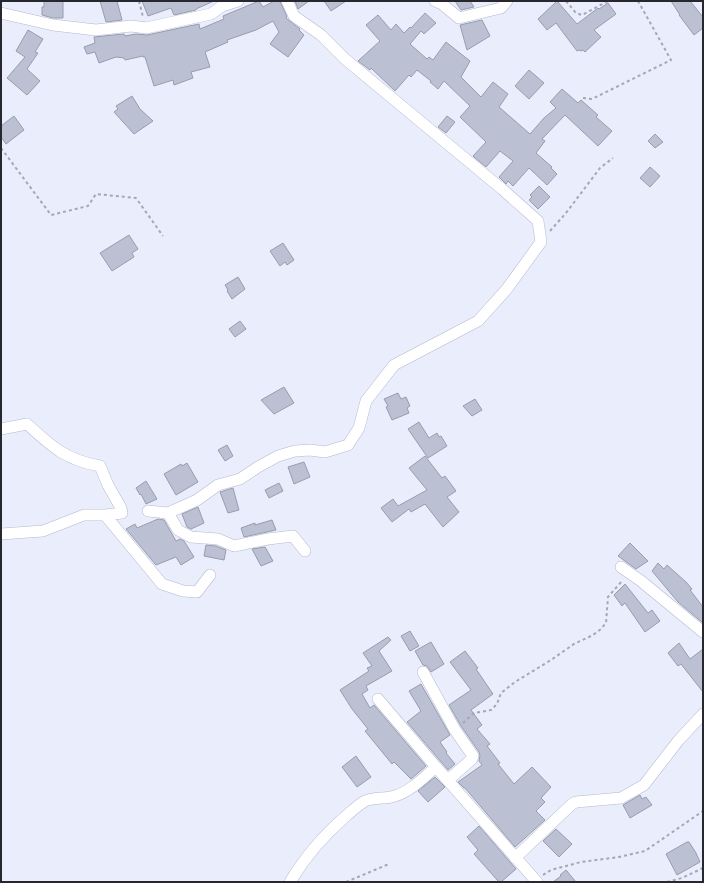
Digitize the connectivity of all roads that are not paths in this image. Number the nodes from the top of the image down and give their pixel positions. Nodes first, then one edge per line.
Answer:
1 (235, 1) edge
2 (287, 1) edge
3 (435, 1) edge
4 (507, 1) edge
5 (1, 13) edge
6 (1, 429) edge
7 (148, 511) dead end
8 (168, 513) junction
9 (105, 515) junction
10 (1, 534) edge
11 (305, 551) dead end
12 (626, 570) road end
13 (210, 575) dead end
14 (703, 632) edge
15 (423, 672) dead end
16 (378, 699) dead end
17 (703, 714) edge
18 (436, 767) junction
19 (448, 780) junction
20 (515, 858) junction
21 (536, 881) edge
22 (290, 882) edge

1 - 5 street
2 - 8 street
3 - 4 street
6 - 9 street
7 - 8 street
8 - 11 street
9 - 10 street
9 - 13 street
12 - 14 street
15 - 19 street
16 - 18 street
17 - 20 street
18 - 19 street
18 - 22 street
19 - 20 street
20 - 21 street

